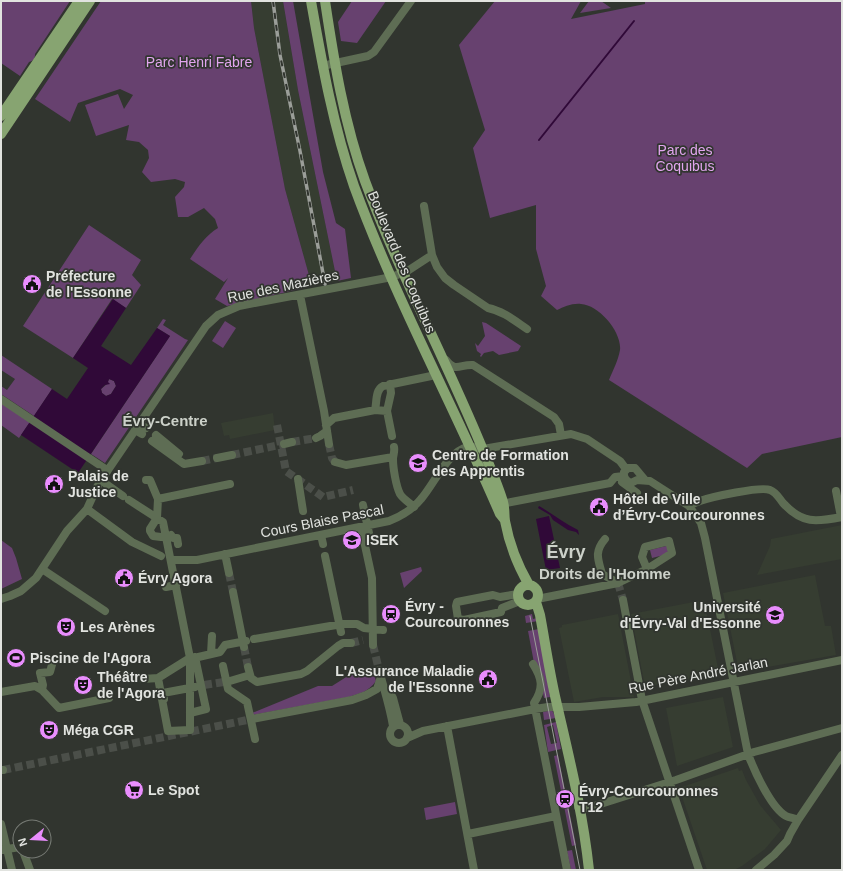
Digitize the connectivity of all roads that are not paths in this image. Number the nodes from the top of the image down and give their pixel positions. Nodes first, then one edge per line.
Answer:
1 (79, 1) edge
2 (90, 1) edge
3 (311, 1) edge
4 (325, 1) edge
5 (411, 1) edge
6 (335, 64) junction
7 (322, 66) junction
8 (1, 116) edge
9 (1, 134) edge
10 (424, 206) dead end
11 (432, 255) junction
12 (403, 273) junction
13 (392, 277) junction
14 (300, 295) junction
15 (527, 329) dead end
16 (443, 356) junction
17 (436, 375) junction
18 (390, 384) junction
19 (1, 399) edge
20 (375, 410) junction
21 (324, 411) junction
22 (387, 411) junction
23 (334, 418) junction
24 (327, 428) junction
25 (561, 435) junction
26 (392, 436) dead end
27 (154, 438) dead end
28 (316, 438) tunnel mouth
29 (329, 444) tunnel mouth
30 (394, 447) dead end
31 (469, 447) junction
32 (483, 450) junction
33 (232, 455) tunnel mouth
34 (393, 457) junction
35 (217, 458) tunnel mouth
36 (202, 460) tunnel mouth
37 (336, 462) dead end
38 (104, 468) dead end
39 (625, 473) junction
40 (614, 478) junction
41 (640, 478) junction
42 (298, 479) dead end
43 (146, 480) dead end
44 (106, 484) dead end
45 (230, 484) dead end
46 (836, 491) dead end
47 (637, 493) dead end
48 (162, 498) junction
49 (506, 503) dead end
50 (363, 505) dead end
51 (689, 506) junction
52 (414, 507) junction
53 (87, 509) junction
54 (303, 511) dead end
55 (841, 517) edge
56 (157, 518) junction
57 (505, 521) junction
58 (362, 527) junction
59 (369, 533) dead end
60 (171, 535) dead end
61 (320, 535) junction
62 (161, 538) dead end
63 (605, 540) dead end
64 (178, 544) dead end
65 (323, 544) dead end
66 (225, 554) junction
67 (161, 556) dead end
68 (325, 556) dead end
69 (174, 564) junction
70 (42, 569) junction
71 (646, 569) dead end
72 (229, 573) tunnel mouth
73 (374, 581) dead end
74 (618, 583) junction
75 (176, 585) junction
76 (166, 587) dead end
77 (233, 592) tunnel mouth
78 (522, 592) junction
79 (500, 597) junction
80 (1, 599) edge
81 (622, 600) tunnel mouth
82 (536, 601) junction
83 (502, 608) junction
84 (105, 611) dead end
85 (212, 636) dead end
86 (363, 640) tunnel mouth
87 (247, 642) junction
88 (211, 654) junction
89 (193, 658) junction
90 (842, 660) edge
91 (53, 661) dead end
92 (533, 664) dead end
93 (224, 666) dead end
94 (158, 678) junction
95 (143, 679) dead end
96 (230, 681) tunnel mouth
97 (736, 681) junction
98 (203, 686) junction
99 (190, 688) junction
100 (42, 690) junction
101 (1, 692) edge
102 (388, 693) junction
103 (366, 695) junction
104 (110, 698) dead end
105 (642, 700) junction
106 (164, 702) dead end
107 (558, 707) junction
108 (536, 709) junction
109 (190, 713) junction
110 (252, 720) tunnel mouth
111 (400, 726) junction
112 (447, 726) junction
113 (842, 728) edge
114 (423, 731) junction
115 (254, 738) dead end
116 (407, 738) junction
117 (748, 754) junction
118 (842, 755) edge
119 (668, 780) junction
120 (578, 806) junction
121 (556, 816) junction
122 (798, 820) junction
123 (1, 824) edge
124 (468, 834) junction
125 (12, 849) edge
126 (1, 850) edge
127 (25, 859) edge
128 (756, 867) edge
129 (11, 869) edge
130 (30, 870) edge
131 (474, 870) edge
132 (567, 870) edge
133 (589, 870) edge
134 (699, 870) edge
135 (749, 870) edge

1 - 8 main road
2 - 9 main road
3 - 7 main road, Boulevard des Coquibus
4 - 6 main road, Boulevard des Coquibus
5 - 6 street
6 - 7 street
6 - 12 main road, Boulevard des Coquibus
7 - 13 main road, Boulevard des Coquibus
10 - 11 street
11 - 12 street, Rue des Mazières
11 - 15 street
12 - 13 street, Rue des Mazières
12 - 16 main road, Boulevard des Coquibus
13 - 14 street, Rue des Mazières
13 - 17 main road, Boulevard des Coquibus
14 - 21 street
14 - 53 street, Rue des Mazières
16 - 25 street
16 - 32 main road, Boulevard des Coquibus
17 - 18 street
17 - 31 main road, Boulevard des Coquibus
18 - 20 street
18 - 22 street
19 - 38 street
20 - 22 street
20 - 23 street
21 - 23 street
21 - 24 street
22 - 26 street
23 - 24 street
24 - 28 street
24 - 29 street
25 - 32 street
25 - 39 street
27 - 36 street
30 - 34 street
31 - 32 street
31 - 52 street, Cours Blaise Pascal
31 - 57 main road, Boulevard des Coquibus
32 - 57 main road, Boulevard des Coquibus
33 - 35 street
34 - 37 street
34 - 52 street
39 - 40 street
39 - 41 street
39 - 41 street
40 - 47 street
40 - 49 street
41 - 51 street
42 - 54 street
43 - 48 street
44 - 56 street
45 - 48 street
46 - 55 street
48 - 56 street
50 - 59 street
51 - 55 street
51 - 97 street
52 - 58 street, Cours Blaise Pascal
53 - 67 street
53 - 70 street, Rue des Mazières
56 - 62 street
56 - 69 street
57 - 78 main road, Boulevard des Coquibus
58 - 61 street, Cours Blaise Pascal
58 - 86 street
60 - 64 street
61 - 65 street
61 - 66 street, Cours Blaise Pascal
63 - 74 street
66 - 69 street, Cours Blaise Pascal
66 - 72 street
68 - 96 street
69 - 75 street
70 - 80 street, Rue des Mazières
70 - 84 street
71 - 74 street
73 - 87 street
74 - 82 street
75 - 76 street
75 - 89 street
77 - 87 street
78 - 79 street
78 - 82 main road
78 - 82 main road, Boulevard des Coquibus
78 - 83 street
79 - 83 street
79 - 83 street
81 - 105 street
82 - 107 main road
85 - 88 street
87 - 88 street
88 - 89 street
89 - 94 street
89 - 98 street
89 - 99 street
90 - 97 street, Rue Père André Jarlan
91 - 100 street
92 - 108 street
93 - 115 street
94 - 95 street
94 - 109 street
97 - 105 street, Rue Père André Jarlan
97 - 117 street
98 - 99 street
98 - 109 street
99 - 106 street
99 - 109 street
100 - 101 street
100 - 104 street
102 - 103 street
102 - 103 street
102 - 111 street
103 - 110 street
105 - 107 street, Rue Père André Jarlan
105 - 119 street
107 - 108 street, Rue Père André Jarlan
107 - 120 main road
108 - 112 street, Rue Père André Jarlan
108 - 121 street
111 - 114 street
111 - 116 street
111 - 116 street
112 - 114 street, Rue Père André Jarlan
112 - 124 street
113 - 117 street
114 - 116 street
117 - 119 street
117 - 122 street
118 - 122 street
119 - 120 street
119 - 134 street
120 - 133 main road
121 - 124 street
121 - 132 street
122 - 128 street
123 - 129 street
124 - 131 street
125 - 126 street
127 - 130 street
128 - 135 street

